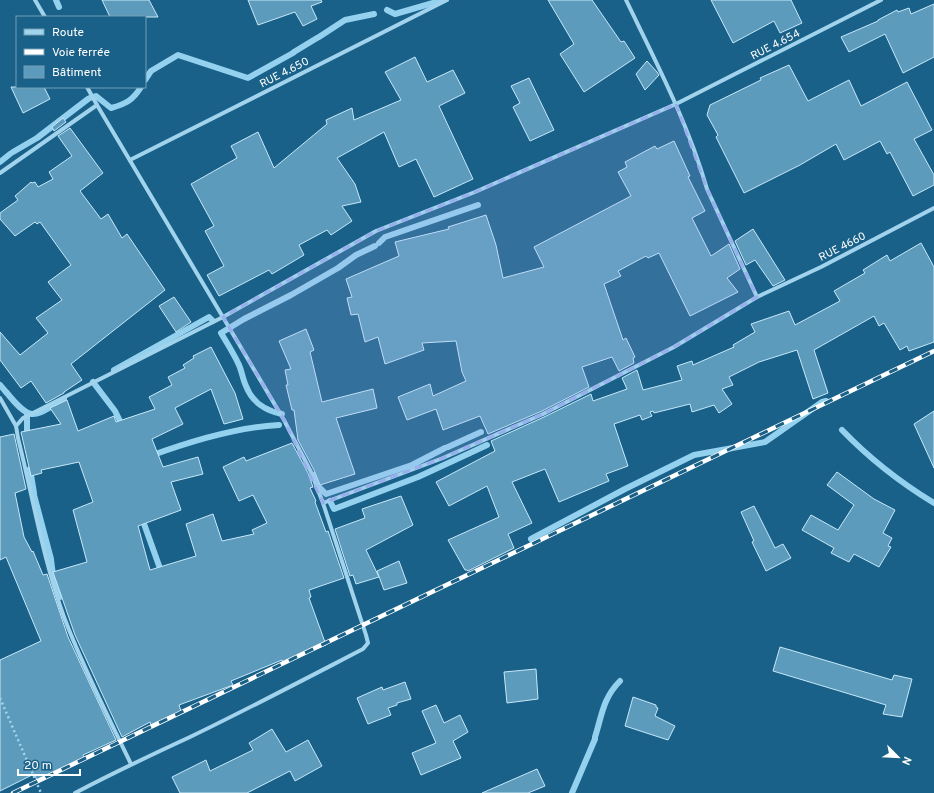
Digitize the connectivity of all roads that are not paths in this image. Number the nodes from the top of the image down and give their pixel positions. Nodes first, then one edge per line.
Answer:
1 (35, 0) edge
2 (447, 0) edge
3 (626, 0) edge
4 (881, 0) edge
5 (44, 16) edge
6 (88, 88) edge
7 (676, 104) junction
8 (97, 105) junction
9 (130, 160) junction
10 (0, 173) edge
11 (934, 208) edge
12 (757, 297) junction
13 (222, 317) junction
14 (0, 398) edge
15 (16, 426) junction
16 (323, 503) junction
17 (130, 764) junction
18 (75, 793) edge

1 - 5 street
2 - 9 street, RUE 4.650
3 - 7 street
4 - 7 street, RUE 4.654
6 - 8 street
7 - 12 street
7 - 13 street, RUE 4.654
8 - 9 street
8 - 10 street
9 - 13 street
11 - 12 street, RUE 4660
12 - 16 street, RUE 4660
13 - 15 street, RUE 4.654
13 - 16 street
14 - 15 street
15 - 17 street
16 - 17 street
17 - 18 street

